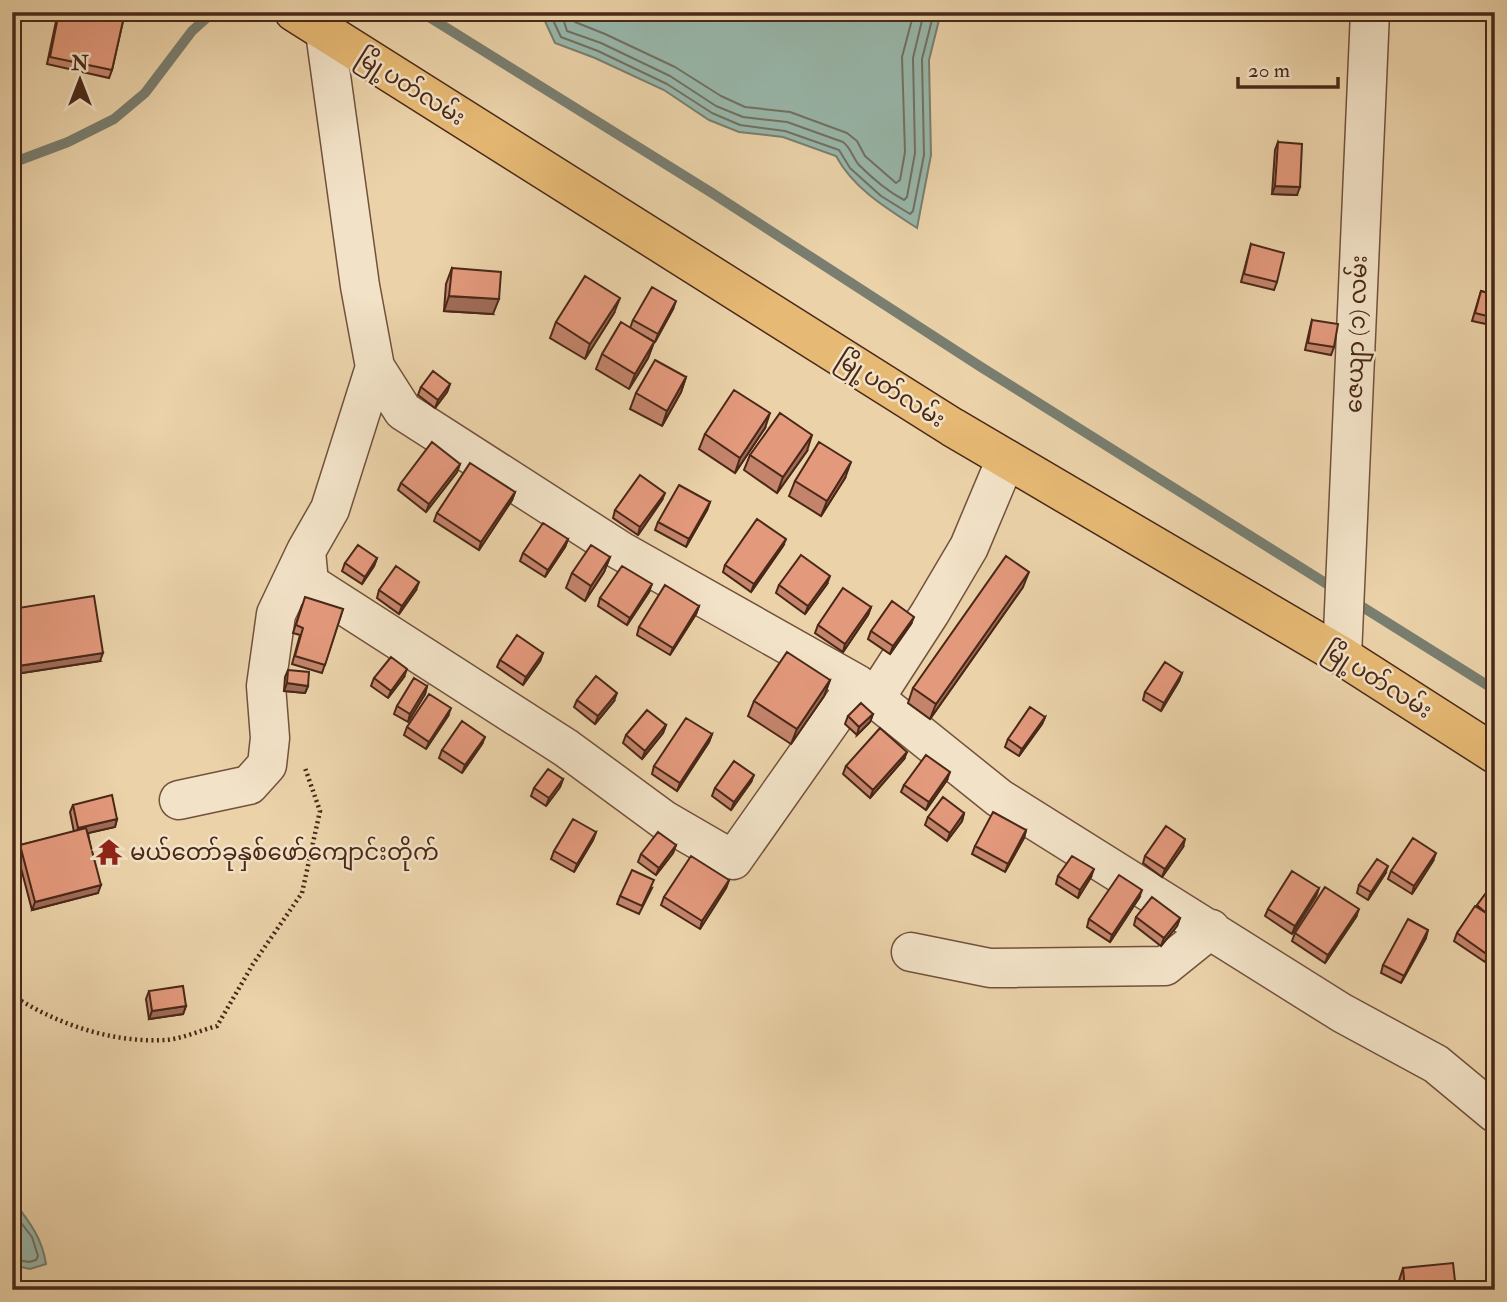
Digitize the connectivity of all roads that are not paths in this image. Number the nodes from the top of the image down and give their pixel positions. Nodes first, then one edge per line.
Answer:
1 (1370, 12) edge
2 (310, 22) edge
3 (374, 367) junction
4 (1006, 459) junction
5 (306, 551) junction
6 (1342, 656) junction
7 (866, 691) junction
8 (1495, 754) edge
9 (179, 800) dead end
10 (1211, 929) junction
11 (911, 952) dead end
12 (1495, 1113) edge

1 - 6 street, ဇေယျာ (၁) လမ်း
2 - 3 street
2 - 4 main road, မြို့ပတ်လမ်း
3 - 5 street
3 - 7 street
4 - 6 main road, မြို့ပတ်လမ်း
4 - 7 street
5 - 7 street
5 - 9 street
6 - 8 main road, မြို့ပတ်လမ်း
7 - 10 street
10 - 11 street
10 - 12 street

